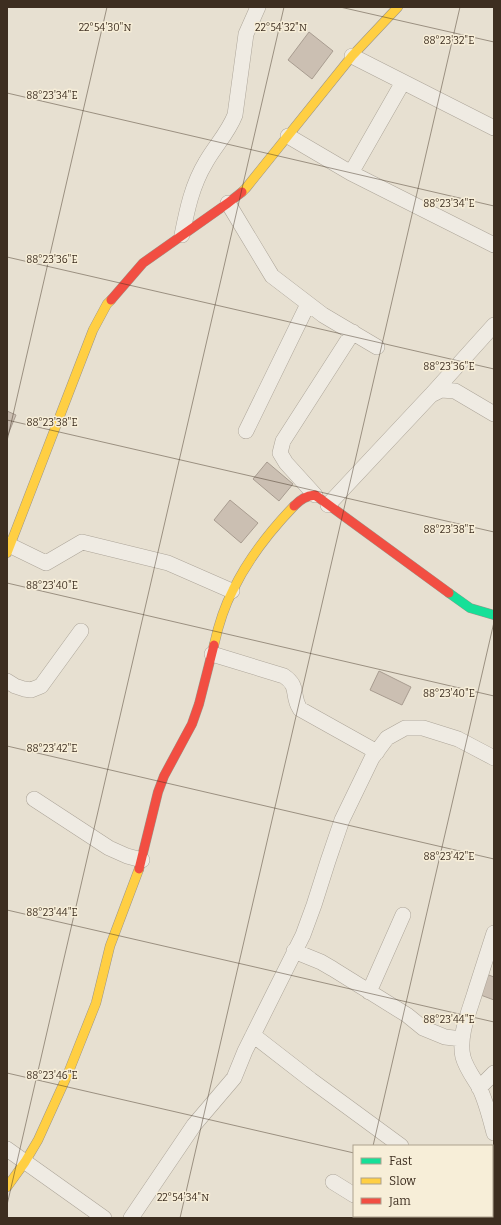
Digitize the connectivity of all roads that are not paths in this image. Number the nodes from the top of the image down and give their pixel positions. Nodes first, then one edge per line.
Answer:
1 (258, 7) edge
2 (398, 7) edge
3 (352, 56) junction
4 (403, 82) junction
5 (494, 128) edge
6 (288, 136) junction
7 (351, 174) junction
8 (228, 203) junction
9 (182, 235) junction
10 (494, 246) edge
11 (308, 304) junction
12 (494, 325) edge
13 (353, 332) junction
14 (377, 347) dead end
15 (431, 395) junction
16 (494, 414) edge
17 (246, 431) dead end
18 (315, 495) junction
19 (328, 505) junction
20 (8, 547) edge
21 (232, 591) junction
22 (494, 615) edge
23 (81, 631) dead end
24 (212, 654) junction
25 (7, 681) edge
26 (377, 752) junction
27 (494, 758) edge
28 (34, 799) dead end
29 (142, 860) junction
30 (403, 915) dead end
31 (494, 933) edge
32 (294, 951) junction
33 (369, 992) junction
34 (253, 1035) junction
35 (462, 1039) junction
36 (494, 1073) edge
37 (479, 1088) junction
38 (494, 1133) edge
39 (400, 1145) edge
40 (7, 1149) edge
41 (26, 1162) junction
42 (333, 1182) dead end
43 (7, 1187) edge
44 (353, 1194) edge
45 (104, 1218) edge
46 (132, 1218) edge

1 - 9 street
2 - 3 street
3 - 4 street
3 - 6 street
4 - 5 street
4 - 7 street
6 - 7 street
6 - 8 street
7 - 10 street
8 - 9 street
8 - 11 street
9 - 20 street
11 - 13 street
11 - 17 street
12 - 15 street
13 - 14 street
13 - 18 street
15 - 16 street
15 - 19 street
18 - 19 street
18 - 21 street
19 - 22 street
20 - 21 street
21 - 24 street
23 - 25 street
24 - 26 street
24 - 29 street
26 - 27 street
26 - 32 street
28 - 29 street
29 - 41 street
30 - 33 street
31 - 35 street
32 - 33 street
32 - 34 street
33 - 35 street
34 - 39 street
34 - 46 street
35 - 37 street
36 - 37 street
37 - 38 street
40 - 41 street
41 - 43 street
41 - 45 street
42 - 44 street

